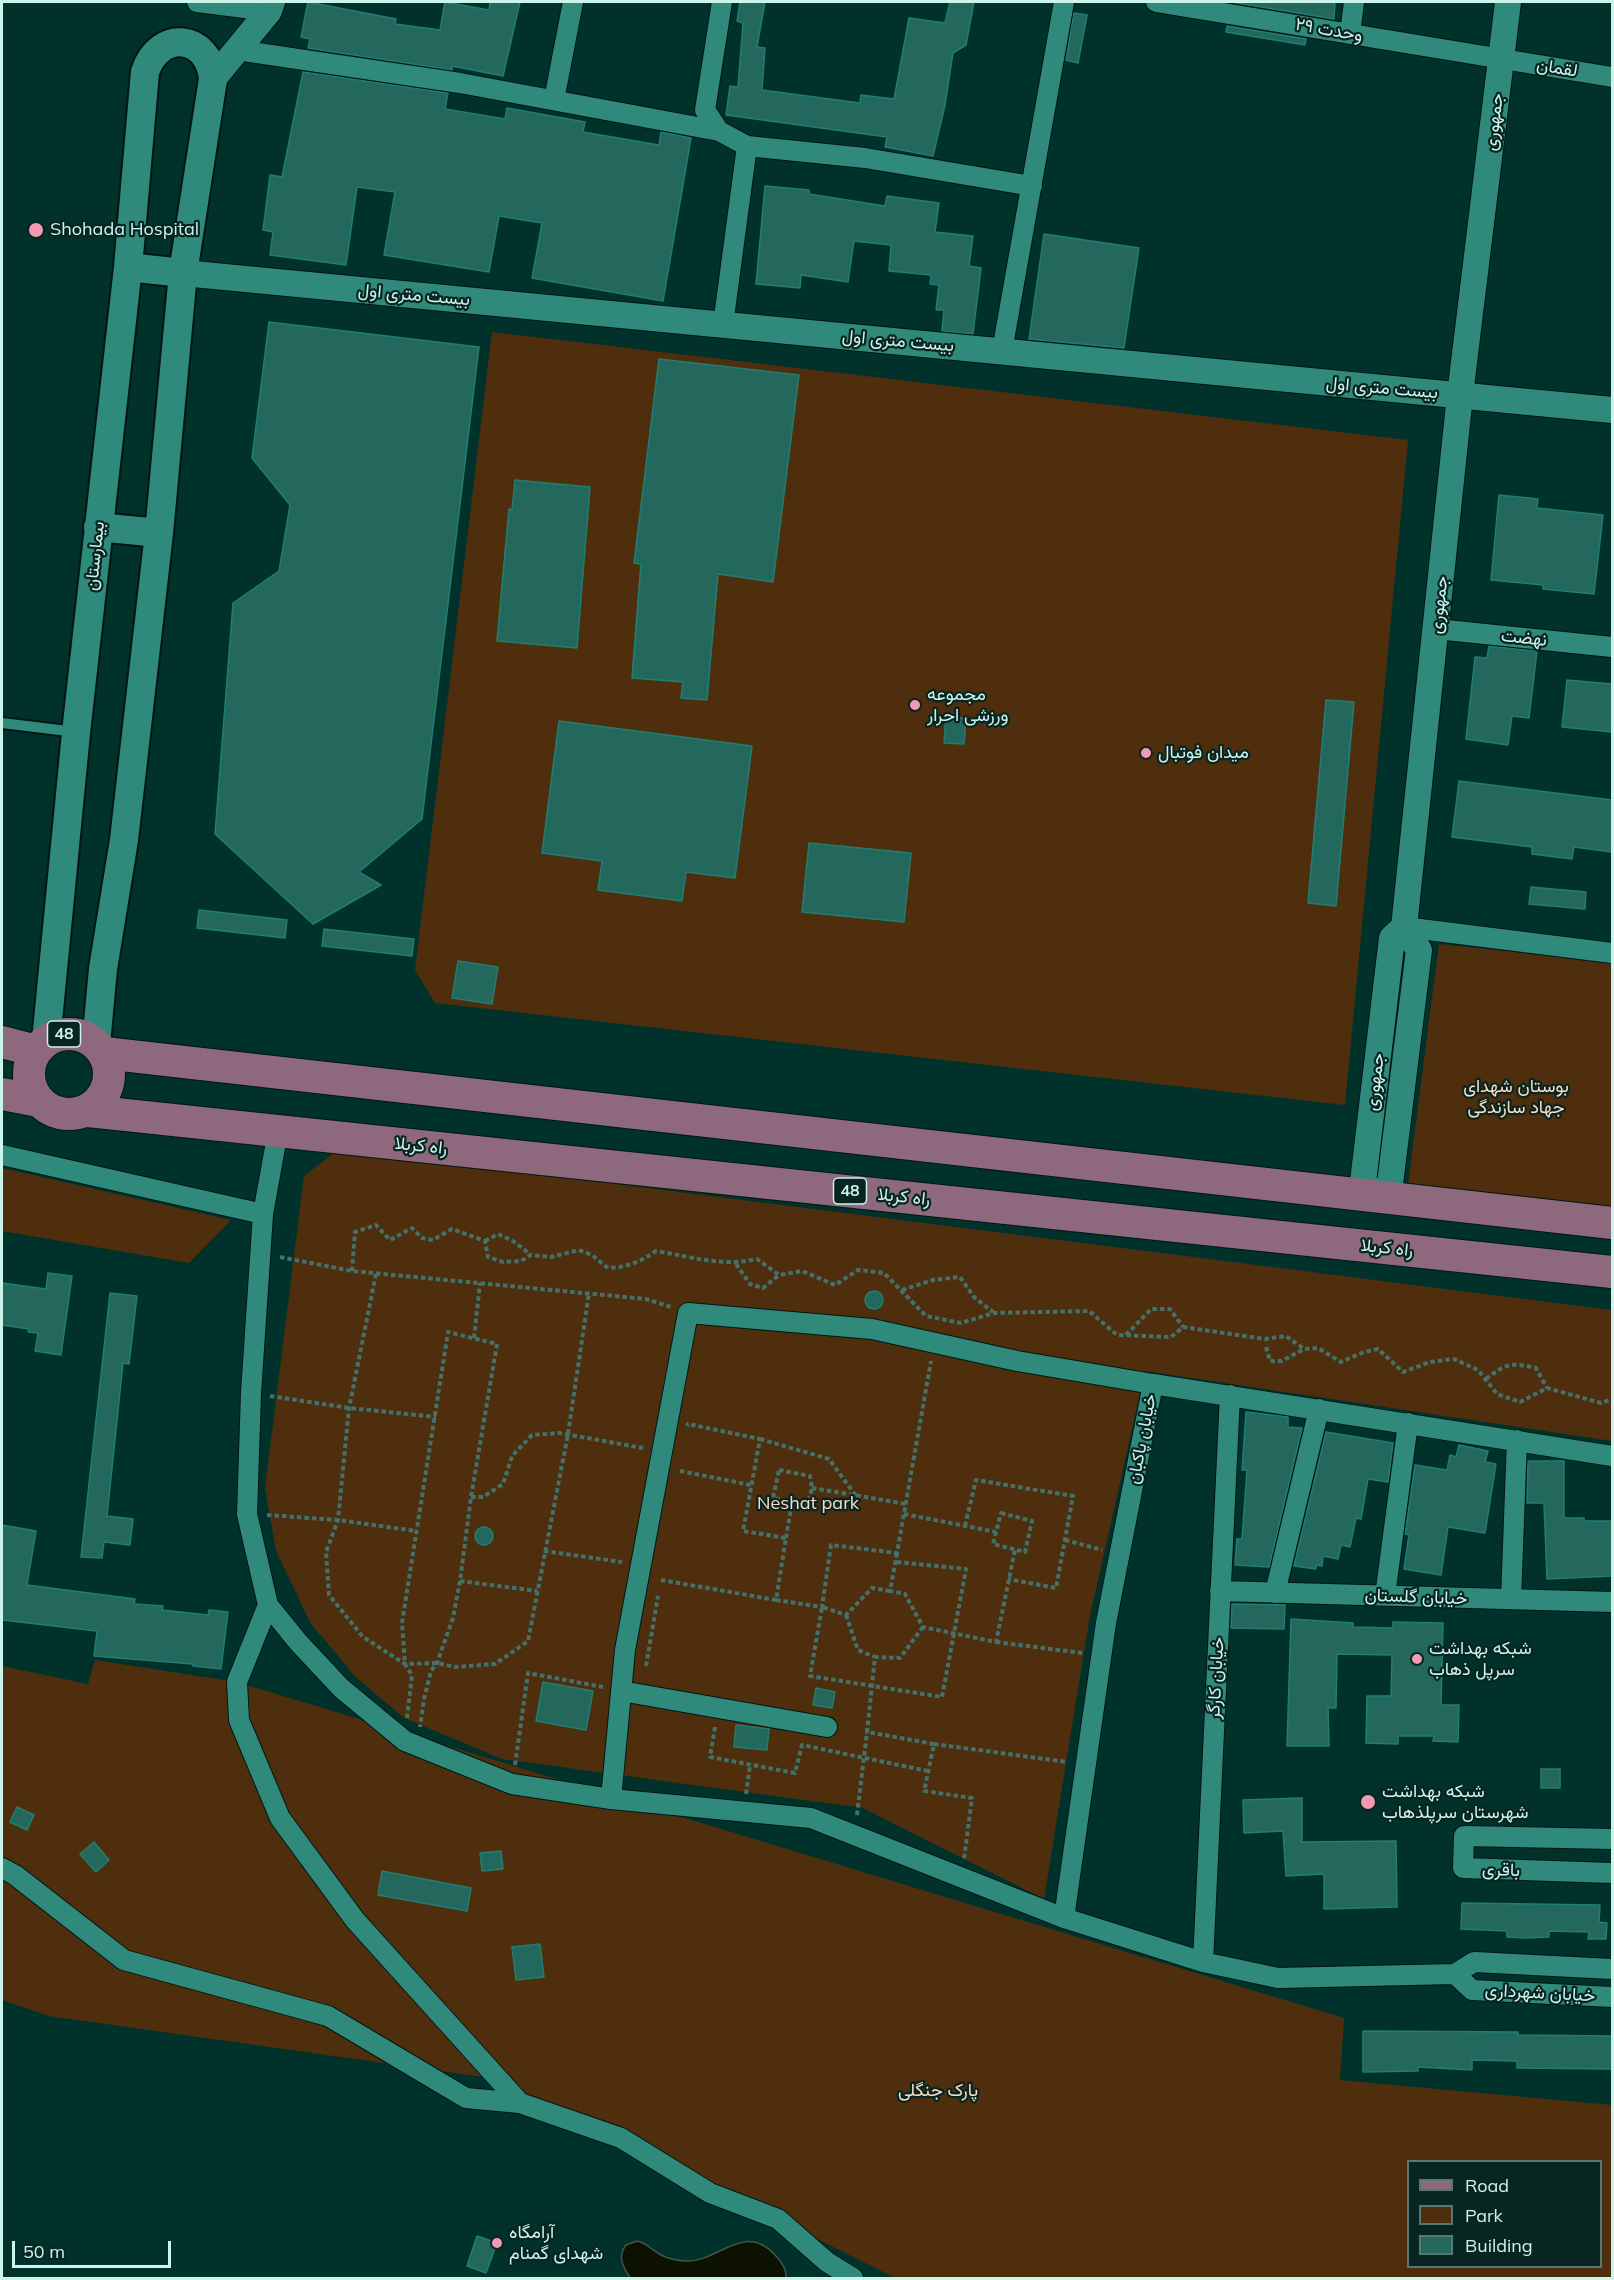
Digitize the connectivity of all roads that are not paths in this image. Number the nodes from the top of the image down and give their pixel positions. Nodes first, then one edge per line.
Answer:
1 (197, 2) edge
2 (573, 2) edge
3 (722, 2) edge
4 (1064, 2) edge
5 (1156, 2) edge
6 (1354, 2) edge
7 (1508, 2) edge
8 (1200, 5) edge
9 (270, 6) edge
10 (1350, 34) junction
11 (237, 50) junction
12 (1501, 60) junction
13 (1612, 77) edge
14 (213, 79) junction
15 (554, 100) junction
16 (719, 131) junction
17 (747, 146) junction
18 (1032, 186) junction
19 (128, 267) junction
20 (183, 273) junction
21 (723, 325) junction
22 (1002, 351) junction
23 (1460, 395) junction
24 (1612, 410) edge
25 (98, 527) junction
26 (159, 533) junction
27 (1436, 629) junction
28 (1612, 647) edge
29 (2, 723) edge
30 (76, 732) junction
31 (1404, 927) junction
32 (1612, 953) edge
33 (2, 1042) edge
34 (41, 1046) junction
35 (100, 1048) junction
36 (2, 1094) edge
37 (39, 1101) junction
38 (88, 1111) junction
39 (278, 1131) junction
40 (2, 1155) edge
41 (1377, 1196) junction
42 (264, 1214) junction
43 (1612, 1223) edge
44 (1612, 1272) edge
45 (1153, 1384) junction
46 (1230, 1395) junction
47 (1319, 1409) junction
48 (1408, 1423) junction
49 (1517, 1440) junction
50 (1612, 1456) edge
51 (1220, 1591) junction
52 (1275, 1593) junction
53 (1385, 1596) junction
54 (1510, 1599) junction
55 (1612, 1602) edge
56 (268, 1605) junction
57 (621, 1691) junction
58 (827, 1727) dead end
59 (611, 1799) junction
60 (1612, 1839) edge
61 (2, 1868) edge
62 (1612, 1873) edge
63 (1064, 1918) junction
64 (1203, 1962) junction
65 (1612, 1969) edge
66 (1455, 1974) junction
67 (1612, 1997) edge
68 (520, 2103) junction
69 (853, 2278) edge

1 - 9 street
2 - 15 street
3 - 16 street
4 - 18 street
5 - 8 street, وحدت ۲۹
6 - 10 street
7 - 12 street, جمهوری
8 - 10 street, وحدت ۲۹
9 - 11 street
10 - 12 street, وحدت ۲۹
11 - 14 street
11 - 15 street
12 - 13 street, لقمان
12 - 23 street, جمهوری
14 - 19 main road, بیمارستان
14 - 20 main road
15 - 16 street
16 - 17 street
17 - 18 street
17 - 21 street
18 - 22 street
19 - 20 main road
19 - 25 main road, بیمارستان
20 - 21 street, بیست متری اول
20 - 26 main road
21 - 22 street, بیست متری اول
22 - 23 street, بیست متری اول
23 - 24 street, بیست متری اول
23 - 27 street, جمهوری
25 - 26 main road
25 - 30 main road, بیمارستان
26 - 35 main road
27 - 28 street, نهضت
27 - 31 street, جمهوری
29 - 30 lane
30 - 34 main road, بیمارستان
31 - 32 street
31 - 41 street, جمهوری
33 - 34 main road, 48
34 - 35 main road, 48
34 - 37 main road, 48
35 - 38 main road, 48
35 - 41 main road, 48
36 - 37 main road, 48
37 - 38 main road, 48
38 - 39 main road, راه کربلا / 48
39 - 42 street
39 - 44 main road, راه کربلا / 48
40 - 42 street
41 - 43 main road, 48
42 - 56 street
45 - 46 street, خیابان پاکبان
45 - 57 street
45 - 63 street, خیابان پاکبان
46 - 47 street, خیابان پاکبان
46 - 51 street, خیابان کارگر
47 - 48 street, خیابان پاکبان
47 - 52 street
48 - 49 street, خیابان پاکبان
48 - 53 street
49 - 50 street, خیابان پاکبان
49 - 54 street
51 - 52 street, خیابان گلستان
51 - 64 street, خیابان کارگر
52 - 53 street, خیابان گلستان
53 - 54 street, خیابان گلستان
54 - 55 street, خیابان گلستان
56 - 59 street
56 - 68 street
57 - 58 street
57 - 59 street
59 - 63 street
60 - 62 street, باقری
61 - 68 street
63 - 64 street
64 - 66 street
65 - 66 street, خیابان شهرداری
66 - 67 street, خیابان شهرداری
68 - 69 street

